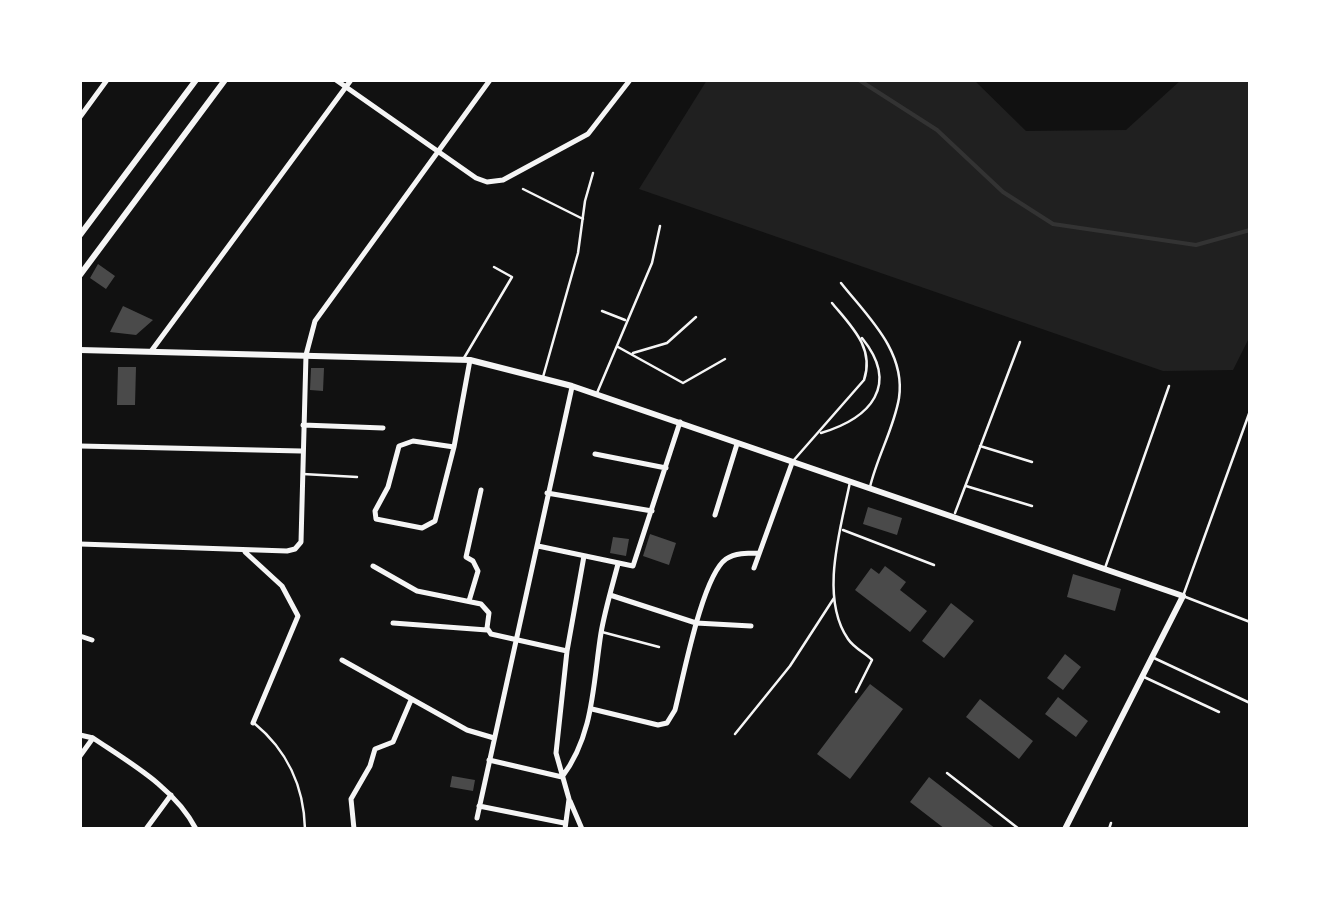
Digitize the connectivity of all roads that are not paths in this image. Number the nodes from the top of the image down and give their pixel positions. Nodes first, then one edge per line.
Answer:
1 (107, 80) edge
2 (196, 80) edge
3 (224, 80) edge
4 (336, 80) edge
5 (351, 80) edge
6 (490, 80) edge
7 (630, 80) edge
8 (346, 87) junction
9 (80, 117) edge
10 (436, 152) junction
11 (594, 173) dead end
12 (523, 188) dead end
13 (584, 219) junction
14 (83, 224) edge
15 (660, 226) dead end
16 (80, 235) edge
17 (494, 267) dead end
18 (80, 275) edge
19 (841, 283) dead end
20 (832, 303) dead end
21 (602, 311) dead end
22 (696, 318) dead end
23 (626, 320) junction
24 (860, 337) junction
25 (1020, 342) dead end
26 (617, 346) junction
27 (80, 350) edge
28 (152, 350) junction
29 (631, 354) junction
30 (306, 355) junction
31 (724, 359) dead end
32 (467, 360) junction
33 (542, 378) junction
34 (572, 386) junction
35 (1170, 386) dead end
36 (597, 394) junction
37 (1250, 411) edge
38 (680, 422) junction
39 (302, 425) junction
40 (384, 428) dead end
41 (820, 433) junction
42 (737, 444) junction
43 (80, 446) edge
44 (980, 446) junction
45 (454, 447) junction
46 (301, 452) junction
47 (595, 454) dead end
48 (792, 462) junction
49 (1032, 462) dead end
50 (666, 468) junction
51 (301, 473) junction
52 (356, 477) dead end
53 (850, 481) junction
54 (965, 486) junction
55 (870, 487) junction
56 (481, 490) dead end
57 (547, 493) junction
58 (1032, 506) dead end
59 (652, 511) junction
60 (715, 515) dead end
61 (954, 516) junction
62 (841, 530) junction
63 (80, 544) edge
64 (538, 546) junction
65 (242, 550) junction
66 (758, 553) junction
67 (584, 556) junction
68 (618, 564) junction
69 (934, 564) dead end
70 (373, 566) dead end
71 (754, 568) dead end
72 (1104, 569) junction
73 (610, 595) junction
74 (1183, 596) junction
75 (835, 597) junction
76 (469, 601) junction
77 (1250, 622) edge
78 (696, 623) junction
79 (394, 624) dead end
80 (751, 626) dead end
81 (487, 630) junction
82 (602, 632) junction
83 (80, 636) edge
84 (92, 640) dead end
85 (518, 640) junction
86 (659, 647) dead end
87 (567, 651) junction
88 (1152, 657) junction
89 (342, 660) dead end
90 (1142, 677) junction
91 (856, 692) dead end
92 (411, 700) junction
93 (1250, 703) edge
94 (592, 709) junction
95 (1219, 712) dead end
96 (253, 722) joint
97 (734, 734) dead end
98 (80, 735) edge
99 (93, 738) junction
100 (494, 738) junction
101 (80, 756) edge
102 (490, 760) junction
103 (947, 773) dead end
104 (562, 776) junction
105 (171, 795) junction
106 (569, 799) junction
107 (479, 806) junction
108 (476, 818) dead end
109 (1111, 823) dead end
110 (565, 826) edge
111 (146, 829) edge
112 (196, 829) edge
113 (305, 829) edge
114 (354, 829) edge
115 (582, 829) edge
116 (1019, 829) edge
117 (1065, 829) edge
118 (1109, 829) edge

1 - 9 street
2 - 14 street
3 - 18 street
4 - 8 street
5 - 8 street
6 - 10 street
7 - 10 street
8 - 10 street
8 - 28 street
10 - 30 street
11 - 13 lane
12 - 13 lane
13 - 33 lane
14 - 16 street
15 - 23 lane
17 - 32 lane
19 - 55 lane
20 - 24 lane
21 - 23 lane
22 - 29 lane
23 - 26 lane
24 - 41 lane
24 - 41 lane
25 - 44 lane
26 - 29 lane
26 - 36 lane
27 - 28 street
28 - 30 street
29 - 31 lane
30 - 32 street
30 - 39 street
32 - 33 street
32 - 45 street
33 - 34 street
34 - 36 street
34 - 57 street
35 - 72 lane
36 - 38 street
37 - 74 lane
38 - 42 street
38 - 50 street
39 - 40 street
39 - 46 street
41 - 48 lane
42 - 48 street
42 - 60 street
43 - 46 street
44 - 49 lane
44 - 54 lane
45 - 45 street
46 - 51 street
47 - 50 street
48 - 53 street
48 - 66 street
50 - 59 street
51 - 52 lane
51 - 65 street
53 - 55 street
53 - 62 lane
54 - 58 lane
54 - 61 lane
55 - 61 street
56 - 76 street
57 - 59 street
57 - 64 street
59 - 68 street
61 - 72 street
62 - 69 lane
62 - 75 lane
63 - 65 street
64 - 67 street
64 - 85 street
65 - 96 street
66 - 71 street
66 - 78 street
67 - 68 street
67 - 87 street
68 - 73 street
70 - 76 street
72 - 74 street
73 - 78 street
73 - 82 street
74 - 77 lane
74 - 88 street
75 - 91 lane
75 - 97 lane
76 - 81 street
78 - 80 street
78 - 94 street
79 - 81 street
81 - 85 street
82 - 86 lane
82 - 94 street
83 - 84 street
85 - 87 street
85 - 100 street
87 - 104 street
88 - 90 street
88 - 93 lane
89 - 92 street
90 - 95 lane
90 - 117 street
92 - 100 street
92 - 114 street
94 - 104 street
96 - 113 lane
98 - 99 street
99 - 101 street
99 - 105 street
100 - 102 street
102 - 104 street
102 - 107 street
103 - 116 lane
104 - 106 street
105 - 111 street
105 - 112 street
106 - 110 street
106 - 115 street
107 - 108 street
107 - 110 street
109 - 118 lane

